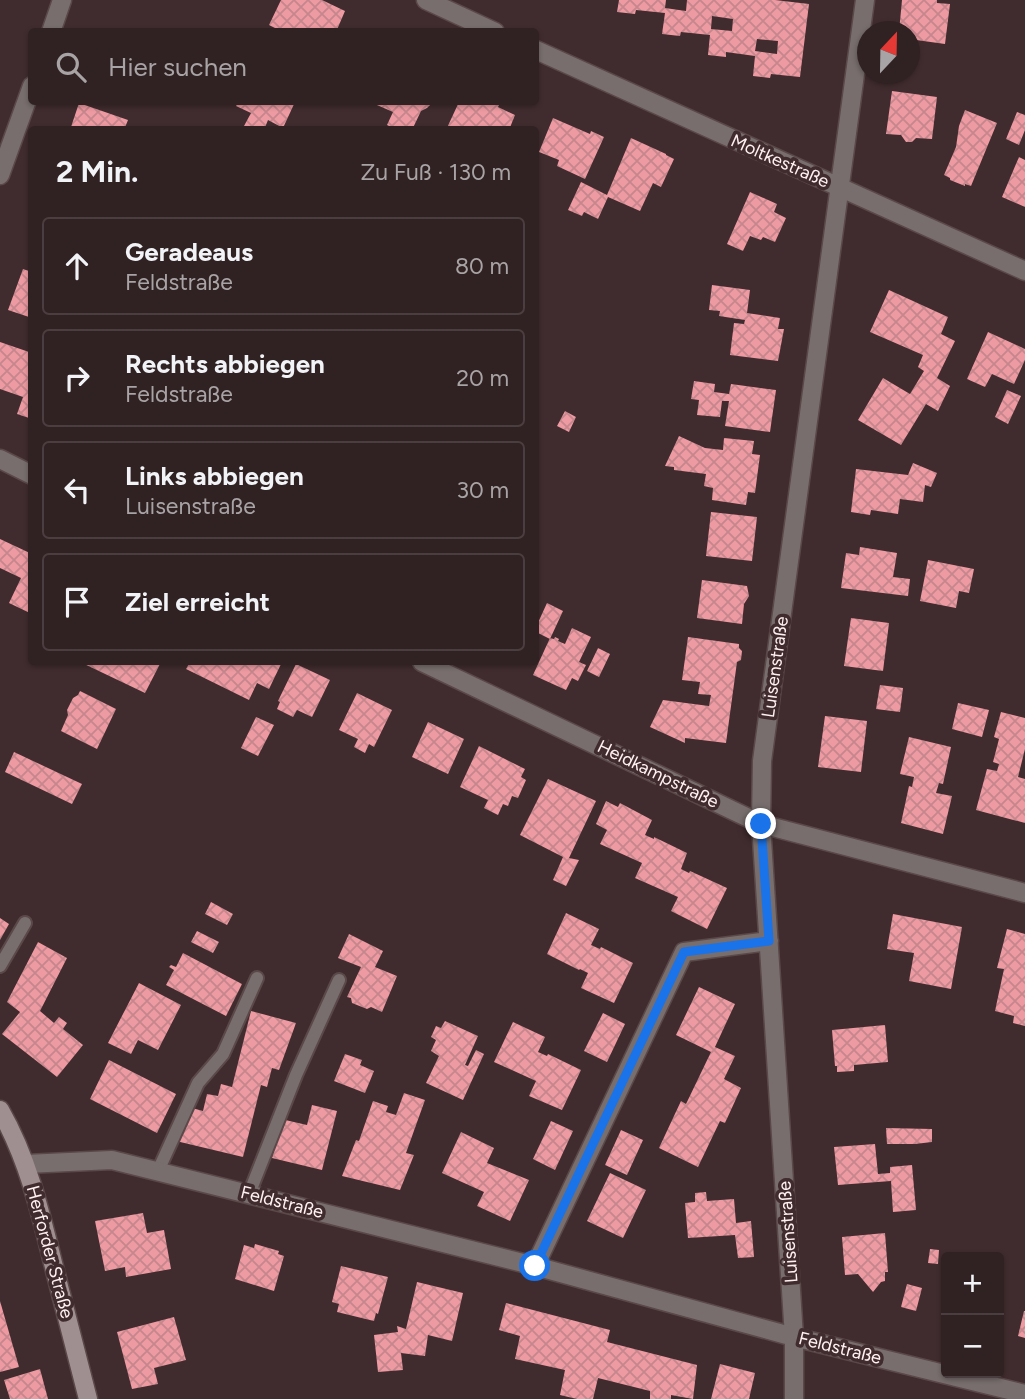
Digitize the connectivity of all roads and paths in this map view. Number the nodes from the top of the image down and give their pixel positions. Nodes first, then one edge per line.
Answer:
1 (62, 0) edge
2 (426, 0) edge
3 (865, 0) edge
4 (52, 28) edge
5 (486, 28) edge
6 (539, 51) edge
7 (28, 97) edge
8 (0, 175) edge
9 (840, 188) junction
10 (1025, 271) edge
11 (0, 459) edge
12 (28, 473) edge
13 (428, 665) edge
14 (761, 824) junction
15 (1025, 893) edge
16 (25, 922) dead end
17 (769, 941) junction
18 (0, 966) edge
19 (257, 978) dead end
20 (339, 980) dead end
21 (0, 1110) edge
22 (26, 1164) junction
23 (158, 1171) junction
24 (249, 1194) junction
25 (535, 1266) junction
26 (794, 1337) junction
27 (1025, 1394) edge
28 (88, 1399) edge
29 (794, 1399) edge

1 - 4 street
2 - 5 street
3 - 9 street, Luisenstraße
6 - 9 street, Moltkestraße
7 - 8 street
9 - 10 street, Moltkestraße
9 - 14 street, Luisenstraße
11 - 12 street
13 - 14 street, Heidkampstraße
14 - 15 street, Heidkampstraße
14 - 17 street, Luisenstraße
16 - 18 lane
17 - 25 street
17 - 26 street, Luisenstraße
19 - 23 lane
20 - 24 lane
21 - 22 main road, Herforder Straße
22 - 23 street, Feldstraße
22 - 28 main road, Herforder Straße
23 - 24 street, Feldstraße
24 - 25 street, Feldstraße
25 - 26 street, Feldstraße
26 - 27 street, Feldstraße
26 - 29 street, Luisenstraße

